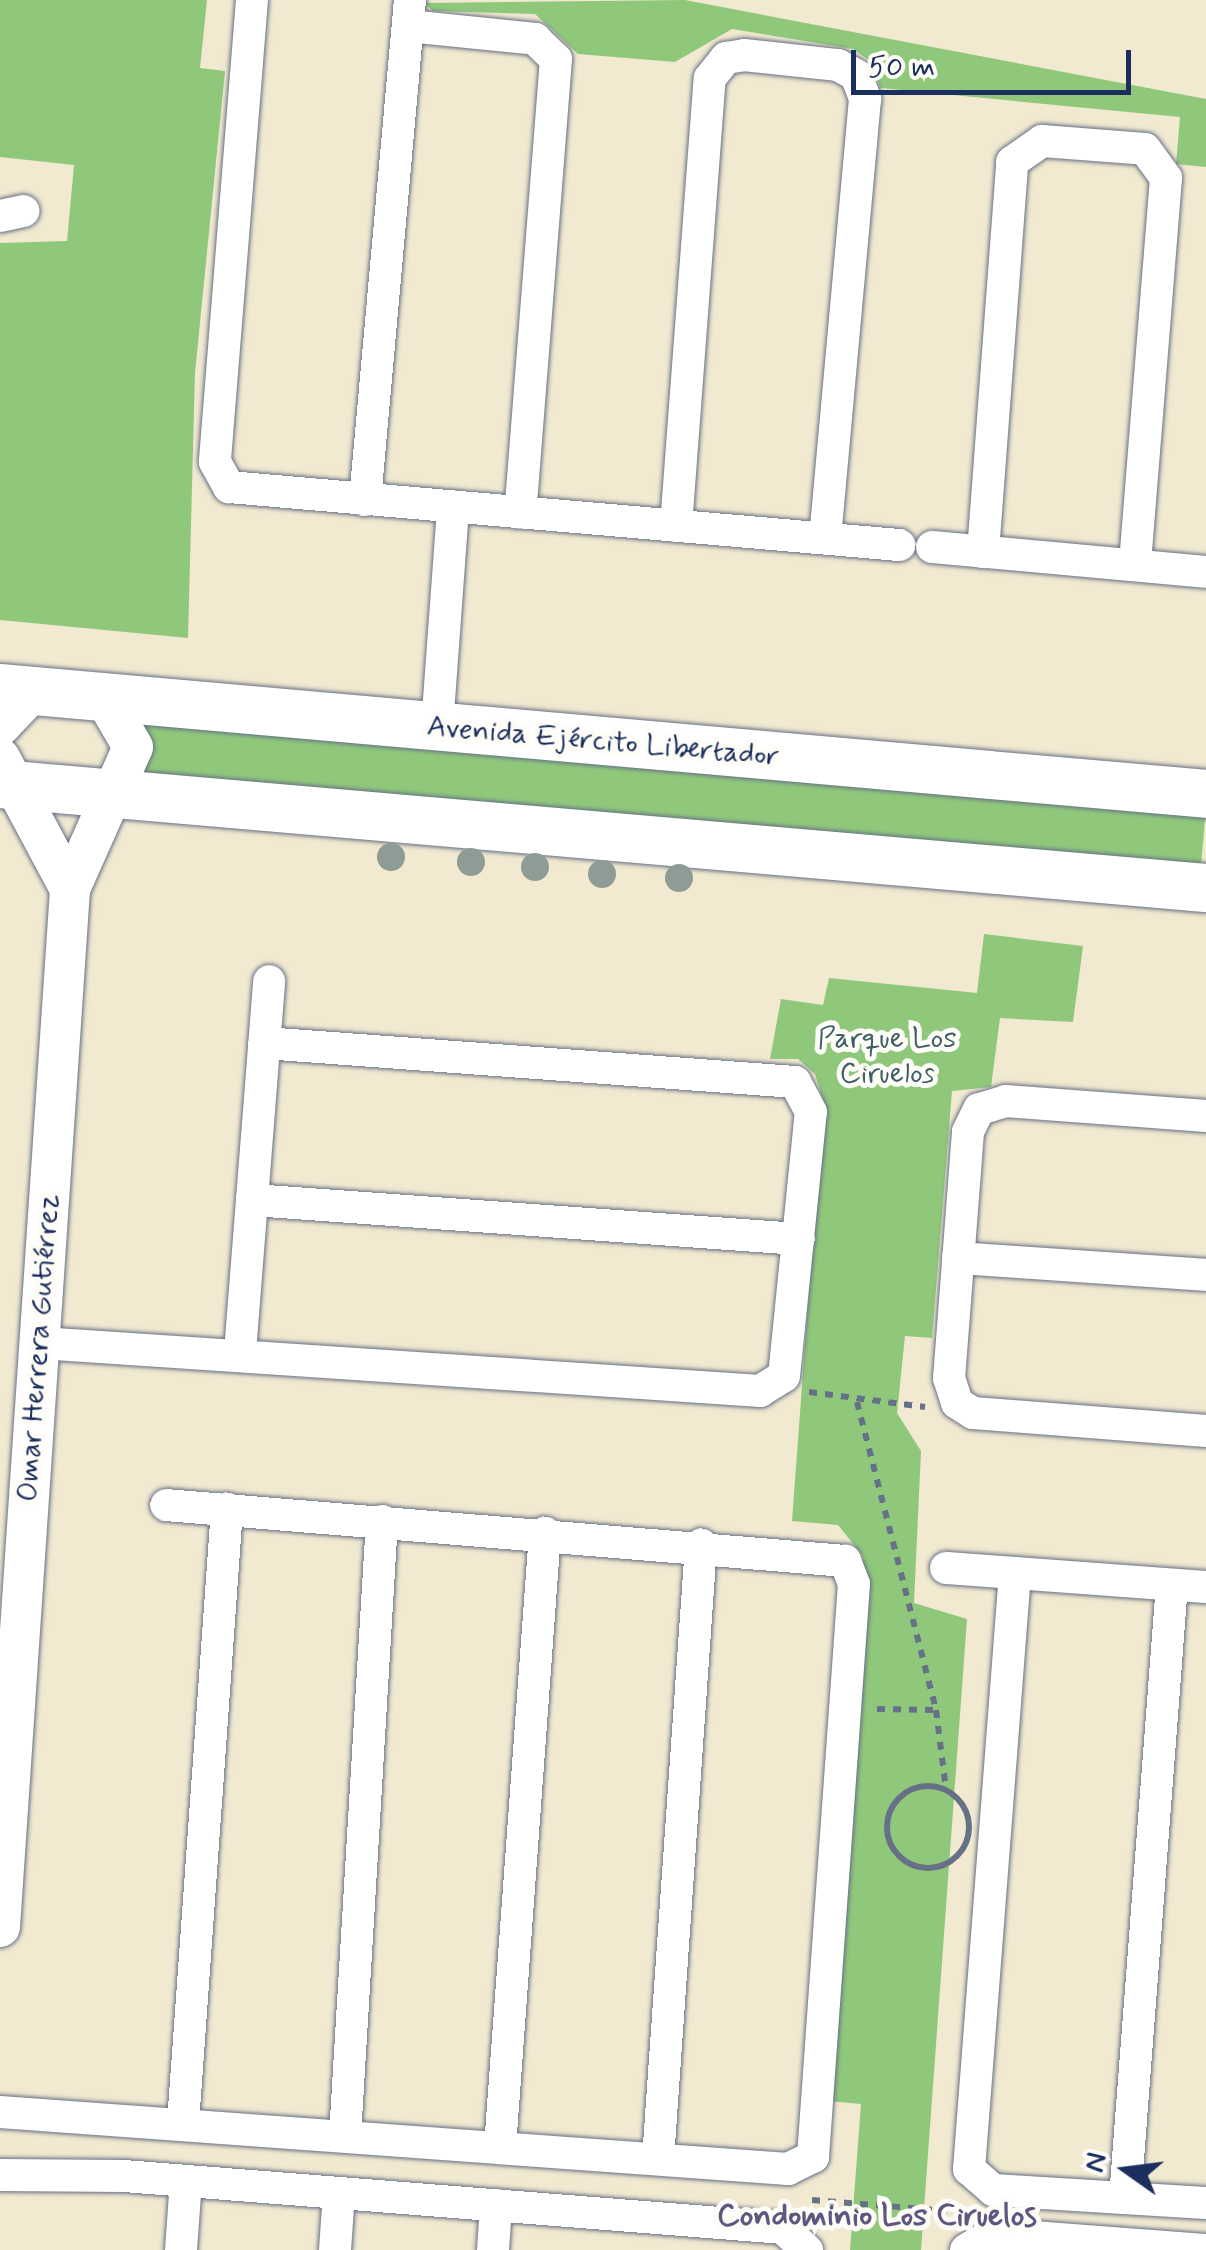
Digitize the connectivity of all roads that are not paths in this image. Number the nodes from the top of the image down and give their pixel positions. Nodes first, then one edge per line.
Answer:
1 (252, 0) edge
2 (409, 13) edge
3 (365, 500) junction
4 (453, 507) junction
5 (520, 513) junction
6 (676, 526) junction
7 (825, 538) junction
8 (899, 544) dead end
9 (932, 547) dead end
10 (983, 552) junction
11 (1135, 565) junction
12 (1206, 572) edge
13 (17, 689) edge
14 (104, 697) junction
15 (0, 726) edge
16 (437, 727) junction
17 (7, 776) edge
18 (1206, 794) edge
19 (109, 797) junction
20 (1206, 888) edge
21 (70, 889) junction
22 (269, 981) dead end
23 (264, 1042) junction
24 (1206, 1116) edge
25 (252, 1200) junction
26 (800, 1239) junction
27 (958, 1258) junction
28 (1206, 1275) edge
29 (40, 1342) junction
30 (240, 1352) junction
31 (1206, 1431) edge
32 (166, 1505) dead end
33 (227, 1509) junction
34 (382, 1521) junction
35 (544, 1533) junction
36 (701, 1545) junction
37 (946, 1568) dead end
38 (1015, 1573) junction
39 (1172, 1585) junction
40 (1206, 1587) edge
41 (10, 1618) edge
42 (8, 1677) edge
43 (0, 1926) edge
44 (0, 2112) edge
45 (184, 2123) junction
46 (345, 2136) junction
47 (500, 2147) junction
48 (658, 2159) junction
49 (0, 2175) edge
50 (186, 2181) junction
51 (338, 2193) junction
52 (1126, 2198) junction
53 (1206, 2203) edge
54 (496, 2205) junction
55 (649, 2234) edge
56 (1122, 2247) edge
57 (181, 2250) edge
58 (335, 2250) edge
59 (493, 2250) edge
60 (807, 2250) edge
61 (966, 2250) edge
62 (1204, 2250) edge

1 - 3 street
2 - 3 street
2 - 5 street
3 - 4 street
4 - 5 street
4 - 16 street
5 - 6 street
6 - 7 street
6 - 7 street
7 - 8 street
9 - 10 street
10 - 11 street
10 - 11 street
11 - 12 street
13 - 14 main road, Avenida Ejército Libertador
13 - 15 street
14 - 16 main road, Avenida Ejército Libertador
14 - 19 street, Omar Herrera Gutiérrez
16 - 18 main road, Avenida Ejército Libertador
17 - 19 main road
17 - 21 street, Omar Herrera Gutiérrez
19 - 20 main road
19 - 21 street, Omar Herrera Gutiérrez
21 - 29 street, Omar Herrera Gutiérrez
22 - 23 street
23 - 25 street
23 - 26 street
24 - 27 street
25 - 26 street
25 - 30 street
26 - 30 street
27 - 28 street
27 - 31 street
29 - 30 street
29 - 41 street, Omar Herrera Gutiérrez
32 - 33 street
33 - 34 street
33 - 45 street
34 - 35 street
34 - 46 street
35 - 36 street
35 - 47 street
36 - 48 street
36 - 48 street
37 - 38 street
38 - 39 street
38 - 52 street
39 - 40 street
39 - 52 street
41 - 42 street, Omar Herrera Gutiérrez
42 - 43 street, Omar Herrera Gutiérrez
44 - 45 street
45 - 46 street
46 - 47 street
47 - 48 street
49 - 50 street
50 - 51 street
50 - 57 street
51 - 54 street
51 - 58 street
52 - 53 street
54 - 55 street
54 - 59 street
55 - 60 street
56 - 61 street
56 - 62 street

